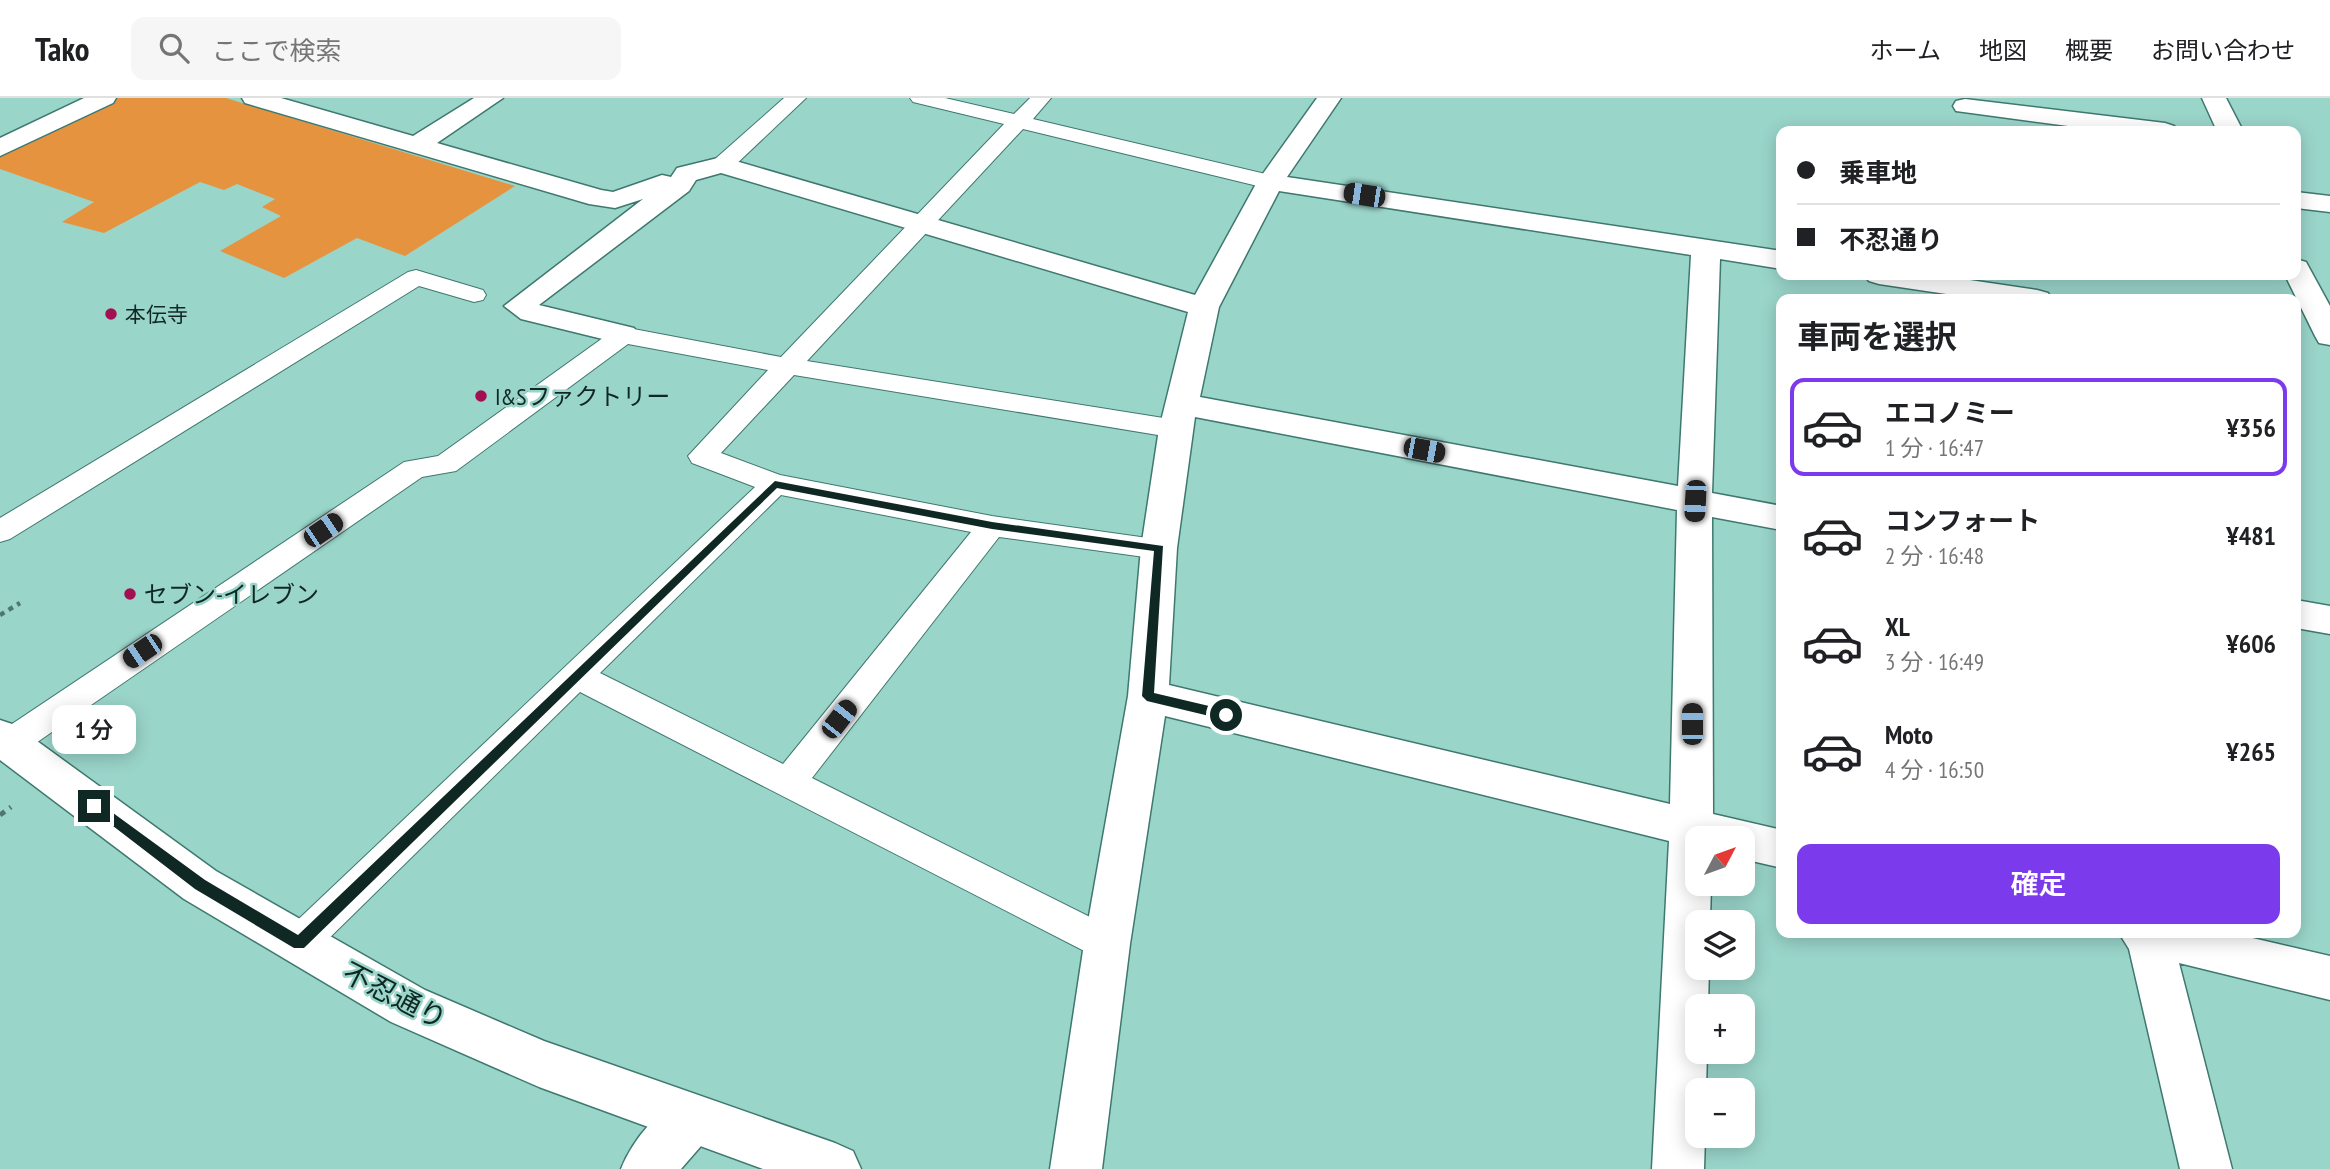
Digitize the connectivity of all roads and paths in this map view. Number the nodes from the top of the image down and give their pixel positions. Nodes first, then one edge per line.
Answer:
1 (104, 98) edge
2 (254, 98) edge
3 (491, 98) edge
4 (796, 98) edge
5 (920, 98) edge
6 (1041, 98) edge
7 (1329, 98) edge
8 (2214, 98) edge
9 (1964, 102) edge
10 (1018, 122) junction
11 (1970, 126) edge
12 (2130, 126) edge
13 (2228, 126) edge
14 (415, 146) junction
15 (0, 148) edge
16 (722, 165) junction
17 (686, 174) junction
18 (1270, 182) junction
19 (2301, 201) edge
20 (2330, 204) edge
21 (923, 222) junction
22 (1706, 248) junction
23 (1776, 259) edge
24 (2301, 278) edge
25 (1921, 280) edge
26 (2006, 290) edge
27 (474, 295) dead end
28 (1204, 307) junction
29 (623, 334) junction
30 (2330, 336) edge
31 (2301, 339) edge
32 (2330, 343) edge
33 (788, 366) junction
34 (1179, 416) junction
35 (775, 484) junction
36 (1695, 501) junction
37 (1776, 517) edge
38 (992, 526) junction
39 (0, 532) edge
40 (1159, 548) junction
41 (20, 603) dead end
42 (0, 615) edge
43 (2301, 615) edge
44 (2330, 621) edge
45 (579, 677) junction
46 (1147, 696) junction
47 (4, 740) edge
48 (788, 783) junction
49 (1691, 826) edge
50 (1685, 827) edge
51 (1755, 843) edge
52 (1776, 848) edge
53 (1688, 896) edge
54 (2147, 938) edge
55 (2166, 938) edge
56 (299, 943) junction
57 (1107, 944) junction
58 (2330, 978) edge
59 (690, 1120) junction
60 (647, 1169) edge
61 (835, 1169) edge
62 (1076, 1169) edge
63 (1678, 1169) edge
64 (2206, 1169) edge

1 - 15 street
2 - 14 street
3 - 14 street
4 - 16 lane
5 - 10 lane
6 - 10 lane
7 - 18 street
8 - 13 street
9 - 11 street
9 - 12 street
10 - 18 lane
10 - 21 lane
14 - 17 street
16 - 17 street
16 - 21 street
17 - 29 street
18 - 22 street
18 - 28 street
19 - 20 street
21 - 28 street
21 - 33 lane
22 - 23 street
22 - 36 street
24 - 30 street
25 - 26 street
27 - 39 lane
28 - 34 street
29 - 33 lane
29 - 47 lane
31 - 32 street
33 - 34 lane
33 - 35 lane
34 - 36 street
34 - 40 street
35 - 38 lane
35 - 45 lane
36 - 37 street
36 - 49 street
38 - 40 lane
38 - 48 lane
40 - 46 street
41 - 42 path
43 - 44 street
45 - 48 lane
45 - 56 lane
46 - 50 street
46 - 57 street
47 - 56 street, 不忍通り
48 - 57 lane
51 - 52 street
53 - 63 street
54 - 64 street
55 - 58 street
56 - 59 street, 不忍通り
57 - 62 street
59 - 60 street
59 - 61 street, 不忍通り

